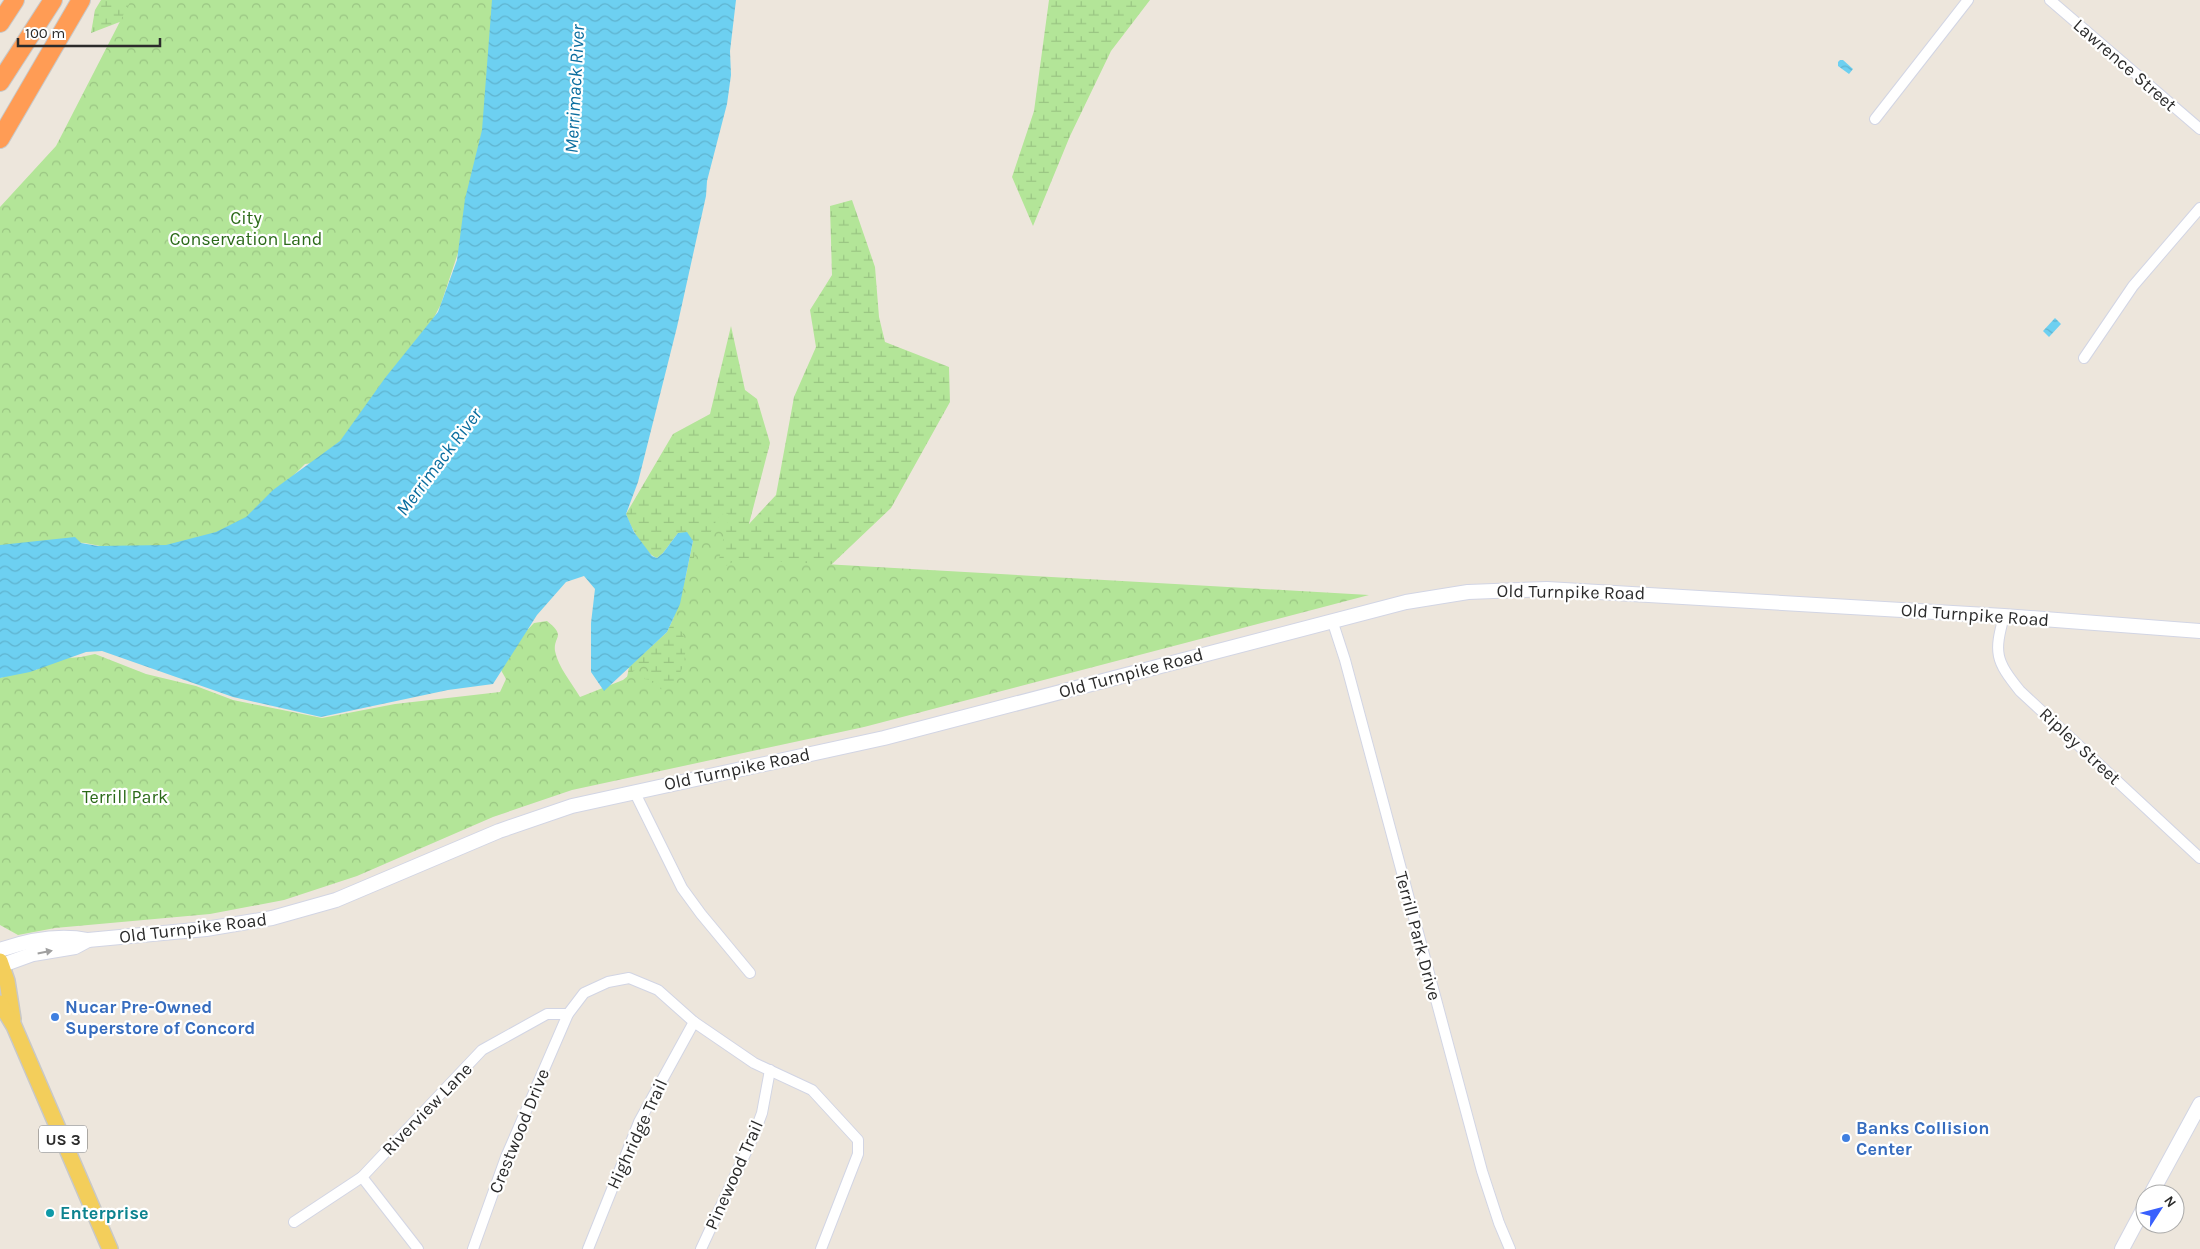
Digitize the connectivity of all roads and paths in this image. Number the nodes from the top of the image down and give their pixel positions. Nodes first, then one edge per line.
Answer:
1 (15, 0) edge
2 (53, 0) edge
3 (81, 0) edge
4 (1968, 0) edge
5 (2050, 0) edge
6 (0, 23) edge
7 (0, 82) edge
8 (30, 87) junction
9 (1875, 119) dead end
10 (2200, 130) edge
11 (0, 139) edge
12 (0, 149) edge
13 (2200, 208) edge
14 (2084, 358) dead end
15 (2004, 616) junction
16 (1332, 620) junction
17 (2200, 631) edge
18 (634, 791) junction
19 (2200, 858) edge
20 (0, 960) edge
21 (750, 973) dead end
22 (0, 1004) edge
23 (568, 1014) junction
24 (694, 1022) junction
25 (14, 1026) junction
26 (770, 1070) junction
27 (2200, 1104) edge
28 (362, 1177) junction
29 (2157, 1184) edge
30 (294, 1222) dead end
31 (2135, 1225) edge
32 (110, 1249) edge
33 (418, 1249) edge
34 (473, 1249) edge
35 (588, 1249) edge
36 (701, 1249) edge
37 (821, 1249) edge
38 (1510, 1249) edge
39 (2122, 1249) edge

1 - 6 highway
2 - 7 highway
3 - 8 highway
4 - 9 street
5 - 10 street, Lawrence Street
8 - 11 highway
8 - 12 highway
13 - 14 street
15 - 16 street, Old Turnpike Road
15 - 17 street, Old Turnpike Road
15 - 19 street, Ripley Street
16 - 18 street, Old Turnpike Road
16 - 38 street, Terrill Park Drive
18 - 20 street, Old Turnpike Road
18 - 21 street
20 - 25 main road, US 3
22 - 25 main road, US 3
23 - 24 street, Crestwood Drive
23 - 28 street, Riverview Lane
23 - 34 street, Crestwood Drive
24 - 26 street, Crestwood Drive
24 - 35 street, Highridge Trail
25 - 32 main road, US 3
26 - 36 street, Pinewood Trail
26 - 37 street, Crestwood Drive
27 - 29 street
28 - 30 street, Riverview Lane
28 - 33 street
31 - 39 street

